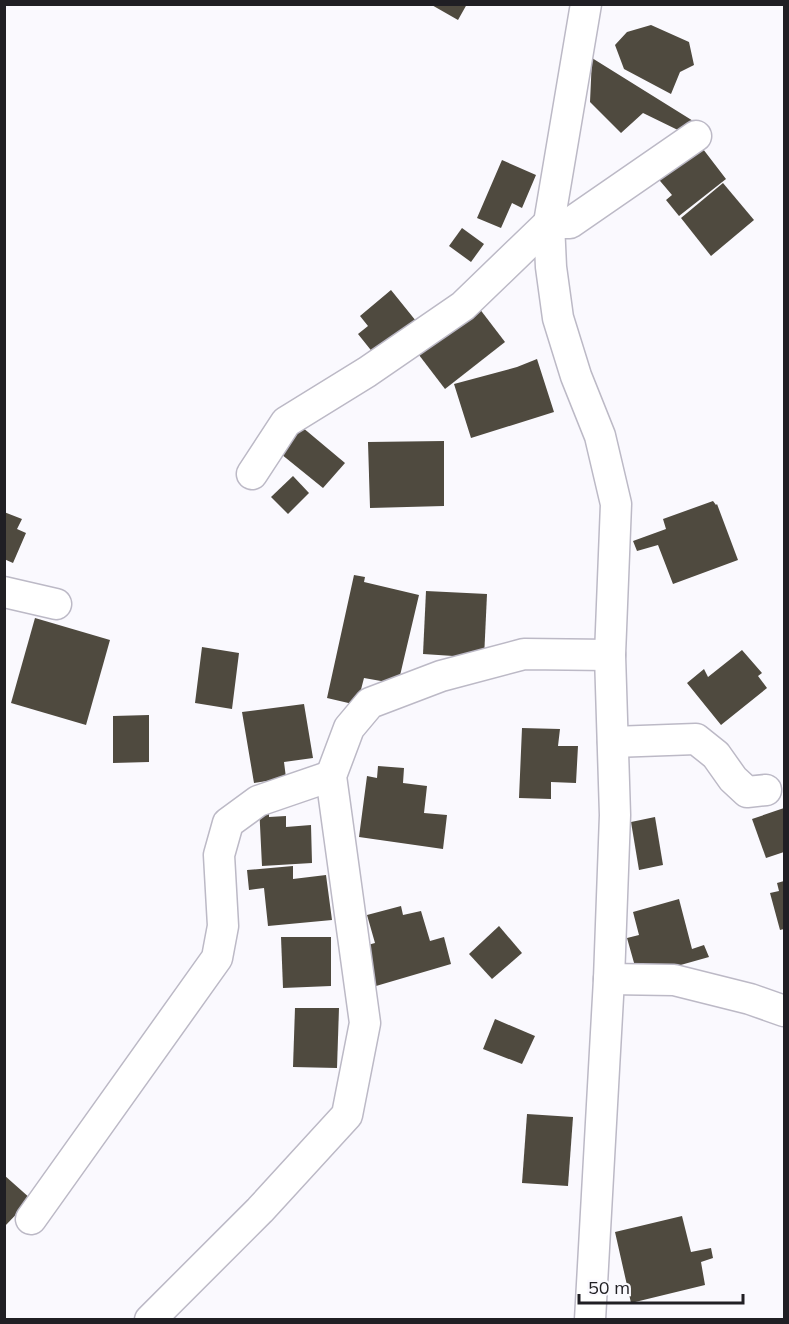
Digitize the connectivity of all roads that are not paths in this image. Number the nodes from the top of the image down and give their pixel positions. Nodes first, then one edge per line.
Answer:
1 (586, 4) edge
2 (696, 136) dead end
3 (549, 223) junction
4 (252, 474) dead end
5 (4, 592) edge
6 (56, 604) dead end
7 (610, 655) junction
8 (613, 742) junction
9 (331, 776) junction
10 (766, 790) dead end
11 (609, 979) junction
12 (784, 1011) edge
13 (31, 1219) dead end
14 (150, 1320) edge
15 (590, 1320) edge

1 - 3 street
2 - 3 street
3 - 4 street
3 - 7 street
5 - 6 street
7 - 8 street
7 - 9 street
8 - 10 street
8 - 11 street
9 - 13 street
9 - 14 street
11 - 12 street
11 - 15 street

